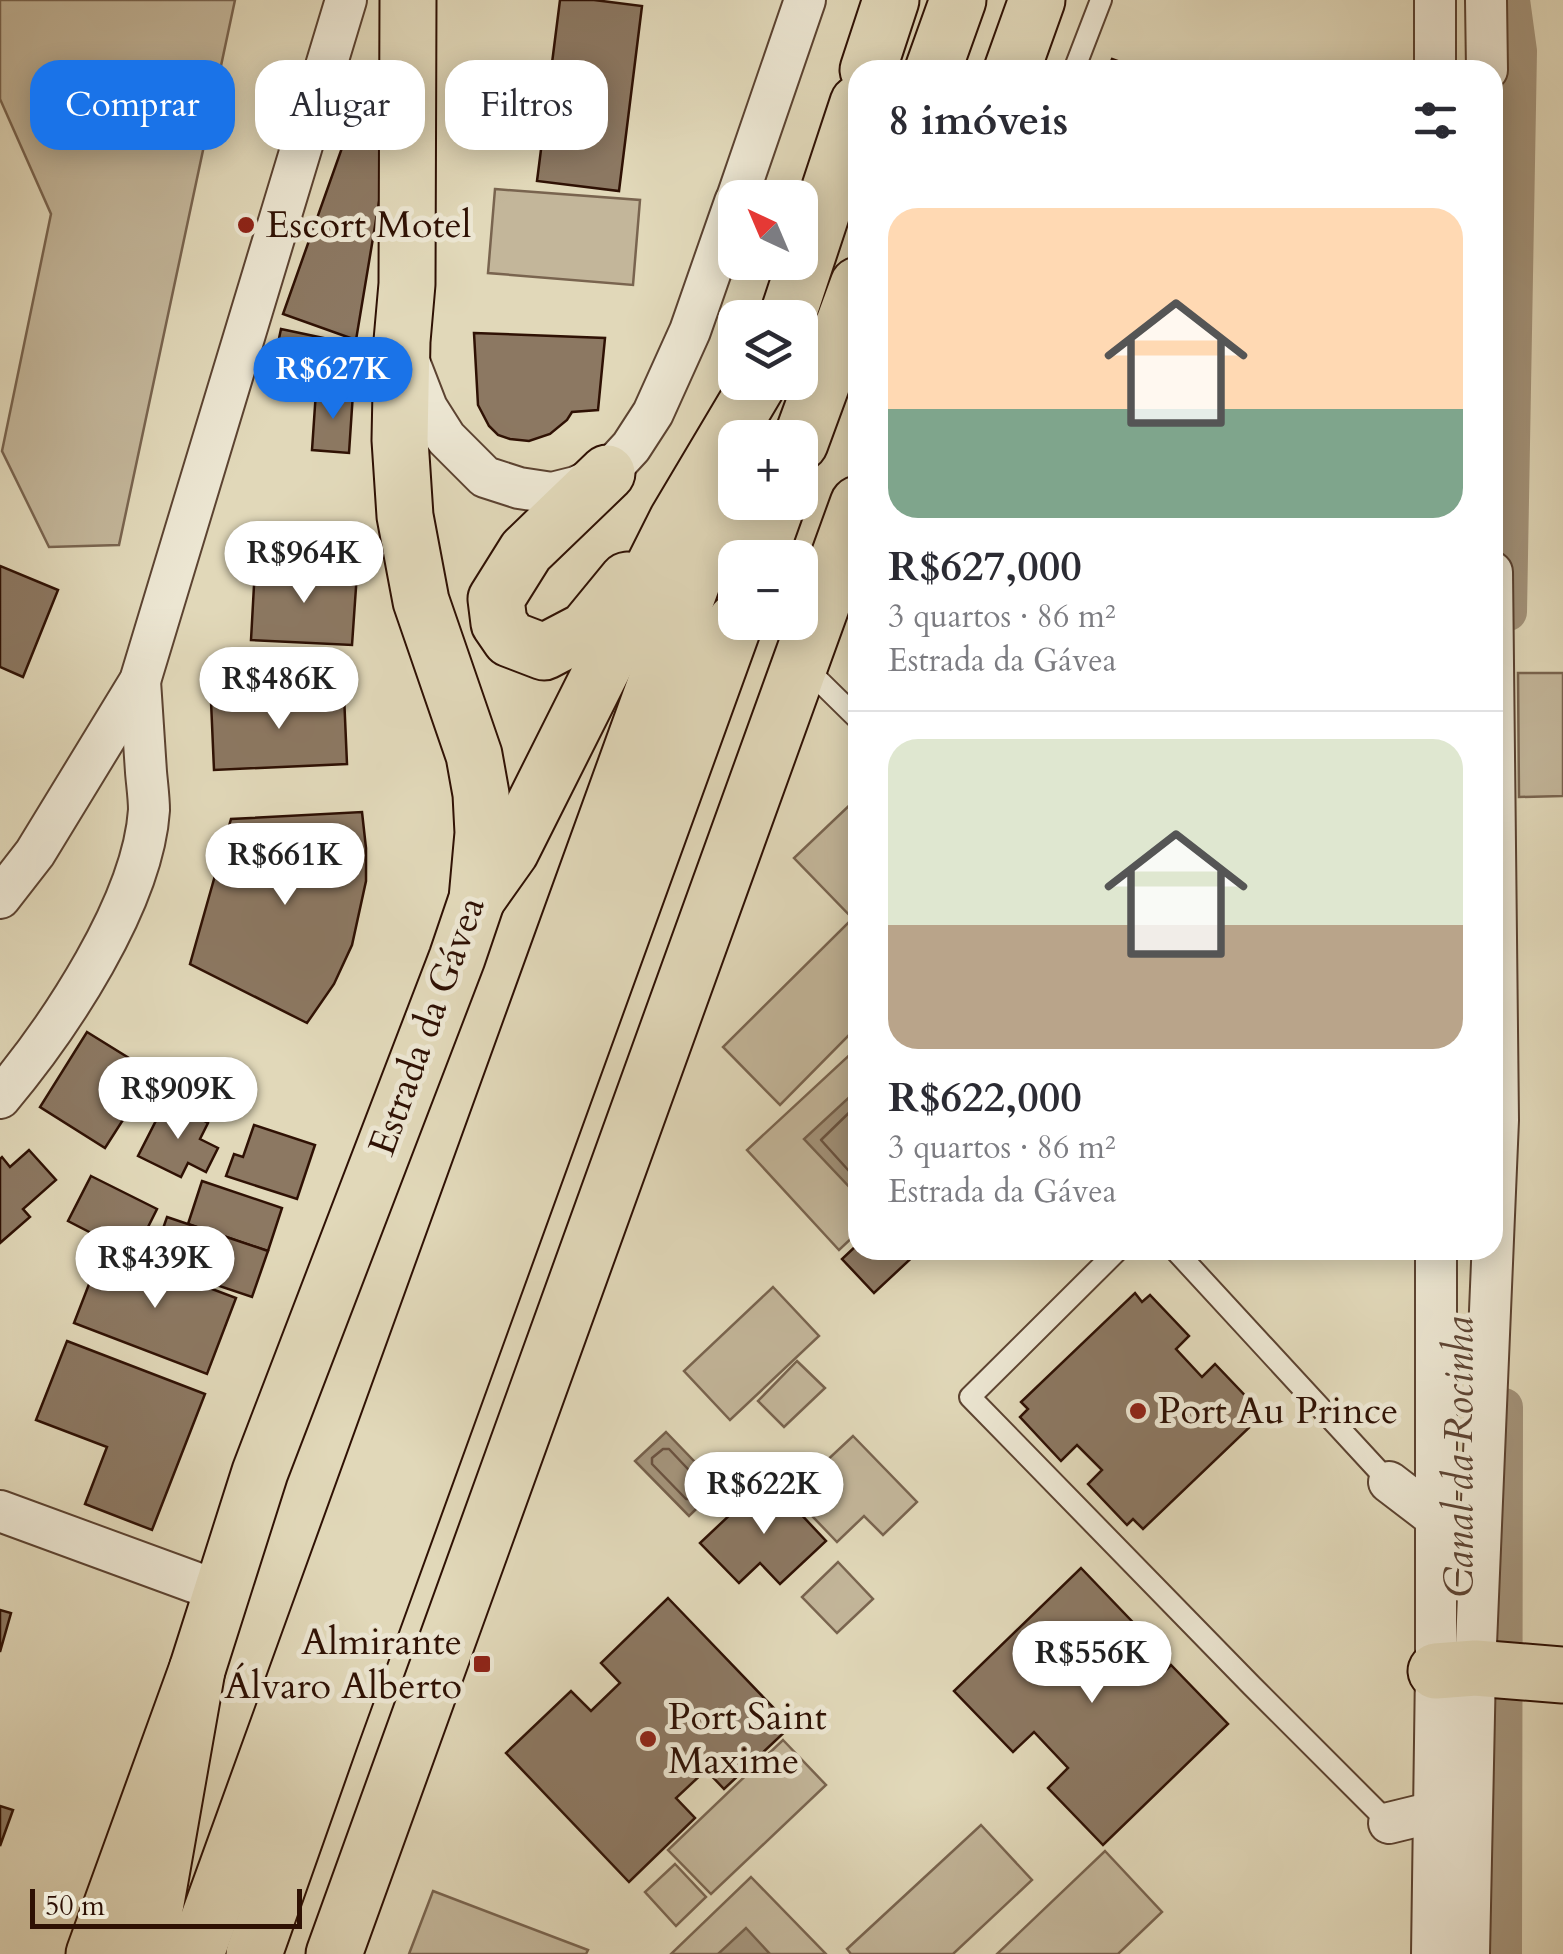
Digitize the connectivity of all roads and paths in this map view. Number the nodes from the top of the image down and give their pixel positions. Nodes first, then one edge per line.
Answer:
1 (346, 0) edge
2 (408, 0) edge
3 (805, 0) edge
4 (891, 0) edge
5 (958, 0) edge
6 (1038, 0) edge
7 (1101, 0) edge
8 (1435, 0) edge
9 (1486, 0) edge
10 (871, 60) edge
11 (937, 60) edge
12 (1016, 60) edge
13 (1078, 60) edge
14 (1435, 60) edge
15 (1487, 60) edge
16 (848, 132) edge
17 (743, 180) edge
18 (718, 251) edge
19 (792, 300) edge
20 (848, 312) edge
21 (402, 341) junction
22 (751, 400) edge
23 (808, 420) edge
24 (608, 473) junction
25 (718, 511) edge
26 (677, 520) junction
27 (848, 531) edge
28 (728, 640) edge
29 (800, 662) junction
30 (140, 681) junction
31 (848, 708) edge
32 (0, 898) edge
33 (477, 899) junction
34 (0, 1098) edge
35 (1108, 1260) edge
36 (1183, 1260) edge
37 (1436, 1260) edge
38 (1491, 1260) edge
39 (1389, 1482) joint
40 (0, 1511) edge
41 (1436, 1518) junction
42 (221, 1592) junction
43 (197, 1670) junction
44 (1471, 1670) junction
45 (1563, 1675) edge
46 (330, 1740) junction
47 (1434, 1812) junction
48 (1389, 1822) joint
49 (94, 1954) edge
50 (147, 1954) edge
51 (196, 1954) edge
52 (254, 1954) edge
53 (290, 1954) edge
54 (334, 1954) edge
55 (1432, 1954) edge
56 (1469, 1954) edge

1 - 30 street
2 - 21 main road, Estrada da Gávea
3 - 17 street
4 - 10 main road
5 - 11 main road
6 - 12 main road
7 - 13 lane
8 - 14 street
9 - 15 street
16 - 19 main road
18 - 24 street
20 - 23 main road
21 - 24 street
21 - 33 main road, Estrada da Gávea
22 - 26 main road
24 - 26 main road
25 - 51 main road
26 - 33 main road
27 - 29 main road
28 - 46 main road
29 - 31 lane
29 - 54 main road
30 - 32 street
30 - 34 street
33 - 42 main road, Estrada da Gávea
35 - 48 lane
36 - 39 lane
37 - 41 street
38 - 44 street
39 - 41 street
40 - 42 street
41 - 44 street
42 - 43 main road, Estrada da Gávea
43 - 49 main road, Estrada da Gávea
43 - 50 main road
44 - 45 main road
44 - 47 street
44 - 56 street
46 - 52 main road
46 - 53 main road
47 - 48 street
47 - 55 street

